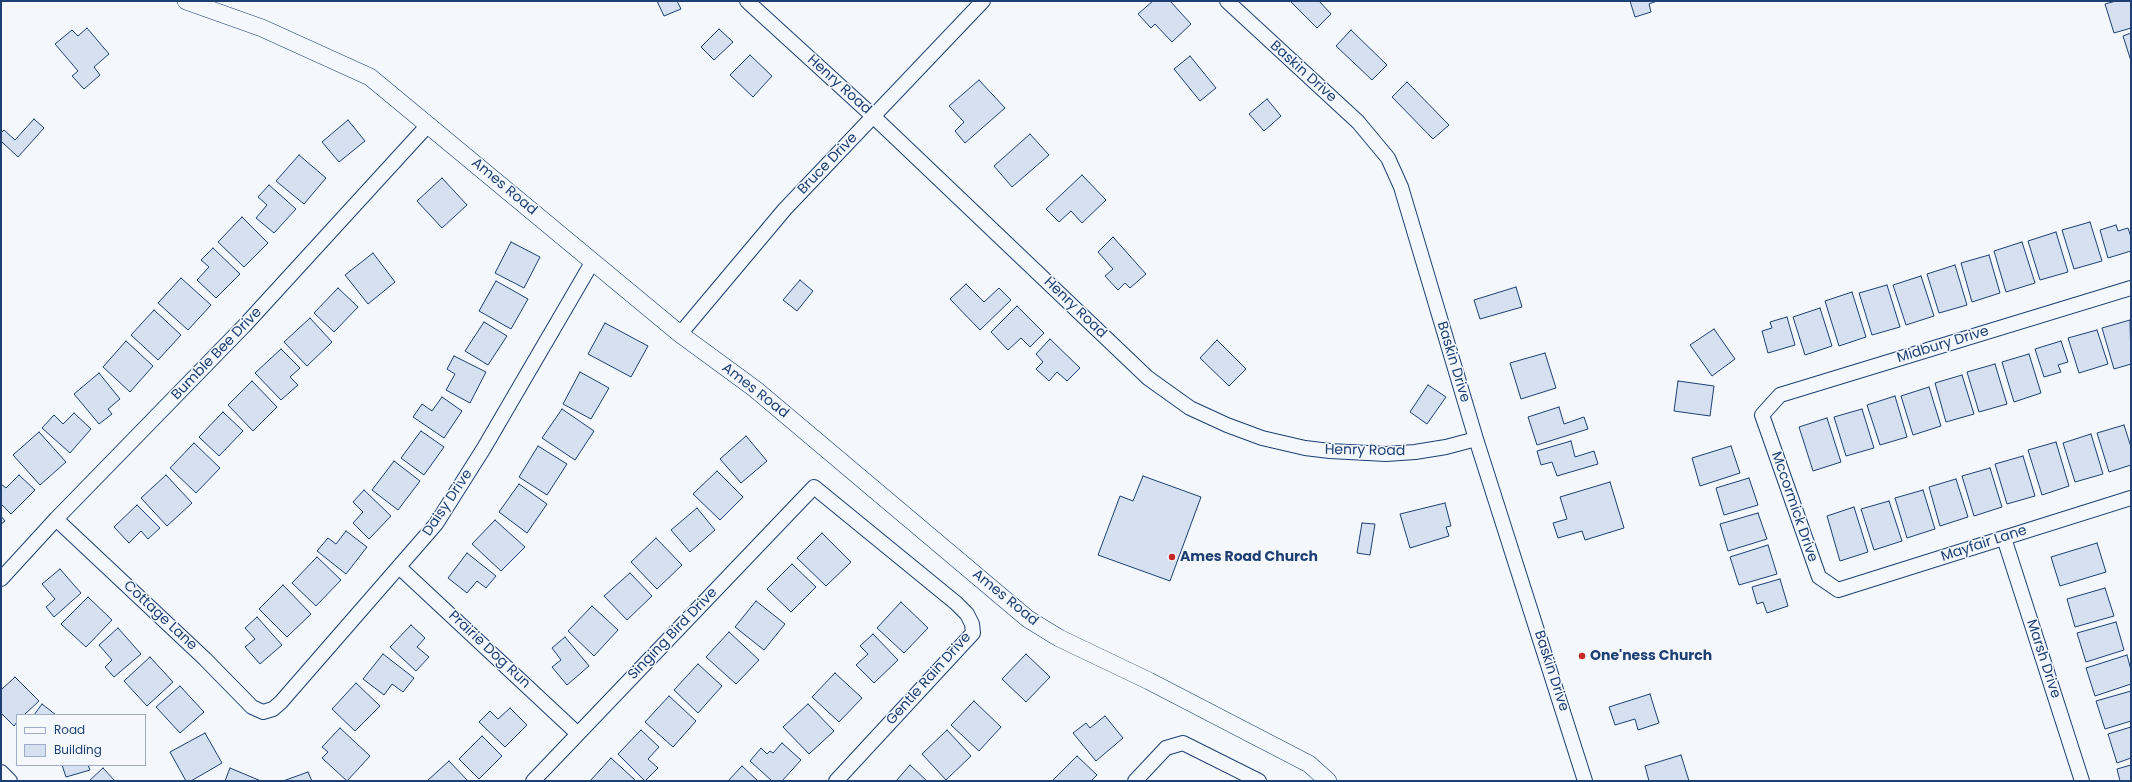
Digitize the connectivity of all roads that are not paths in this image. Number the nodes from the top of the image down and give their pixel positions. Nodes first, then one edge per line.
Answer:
1 (186, 1) edge
2 (747, 1) edge
3 (983, 1) edge
4 (1227, 1) edge
5 (874, 116) junction
6 (428, 125) junction
7 (593, 261) junction
8 (2131, 288) edge
9 (680, 334) junction
10 (1762, 415) joint
11 (1476, 439) junction
12 (814, 487) joint
13 (2131, 498) edge
14 (56, 519) junction
15 (2004, 538) junction
16 (399, 567) junction
17 (1, 579) edge
18 (1838, 590) joint
19 (263, 712) joint
20 (578, 734) junction
21 (1, 772) edge
22 (10, 781) edge
23 (533, 781) edge
24 (836, 781) edge
25 (1135, 781) edge
26 (1259, 781) edge
27 (1328, 781) edge
28 (1585, 781) edge
29 (2082, 781) edge

1 - 6 street, Ames Road
2 - 5 street, Henry Road
3 - 5 street, Bruce Drive
4 - 11 street, Baskin Drive
5 - 9 street, Bruce Drive
5 - 11 street, Henry Road
6 - 7 street, Ames Road
6 - 14 street, Bumble Bee Drive
7 - 9 street, Ames Road
7 - 16 street, Daisy Drive
8 - 10 street, Midbury Drive
9 - 27 street, Ames Road
10 - 18 street, Mccormick Drive
11 - 28 street, Baskin Drive
12 - 20 street, Singing Bird Drive
12 - 24 street, Gentle Rain Drive
13 - 15 street, Mayfair Lane
14 - 17 street, Bumble Bee Drive
14 - 19 street, Cottage Lane
15 - 18 street, Mayfair Lane
15 - 29 street, Marsh Drive
16 - 19 street, Daisy Drive
16 - 20 street, Prairie Dog Run
20 - 23 street, Singing Bird Drive
21 - 22 street
25 - 26 street

